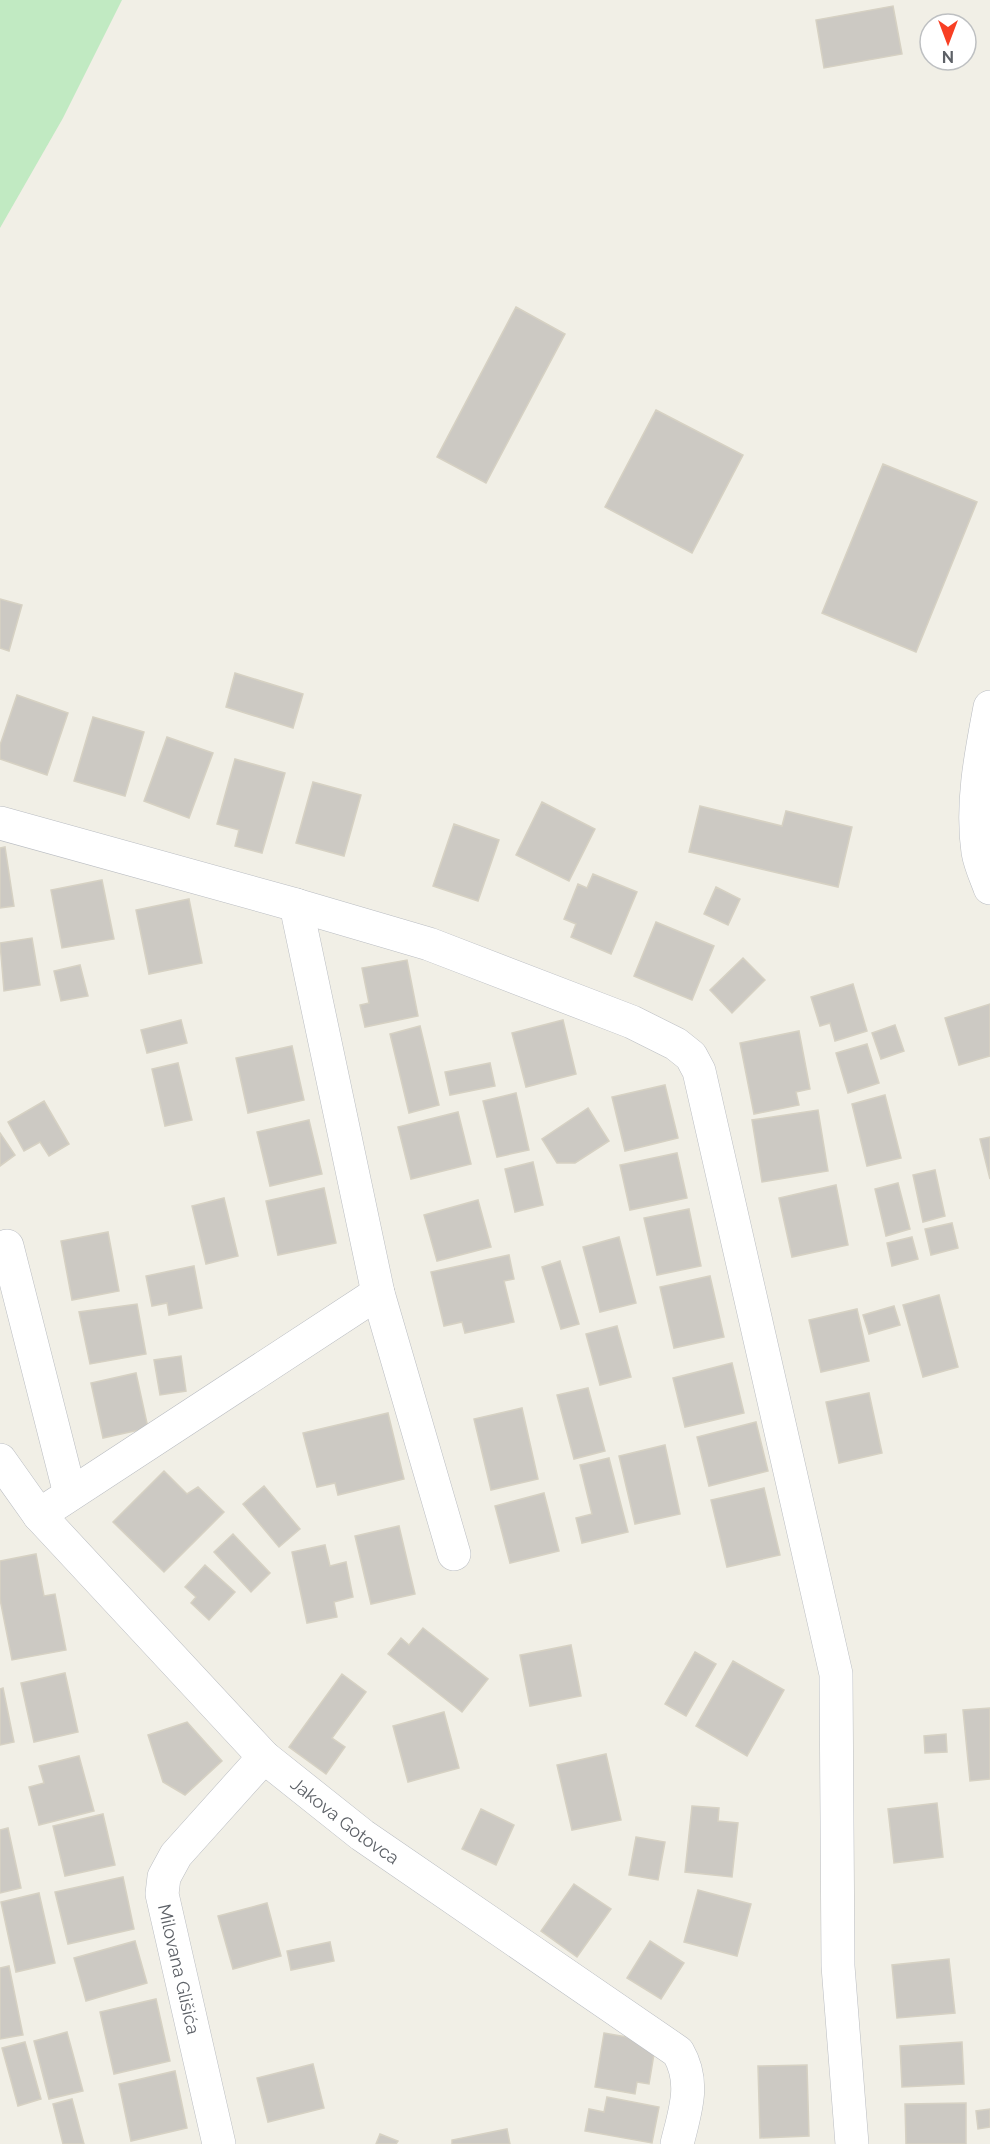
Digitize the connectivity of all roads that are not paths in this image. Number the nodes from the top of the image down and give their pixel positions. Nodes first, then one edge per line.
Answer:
1 (990, 707) edge
2 (984, 766) edge
3 (0, 824) edge
4 (990, 888) edge
5 (296, 905) junction
6 (7, 1246) dead end
7 (378, 1293) junction
8 (0, 1460) edge
9 (70, 1494) junction
10 (39, 1515) junction
11 (454, 1554) dead end
12 (264, 1757) junction
13 (219, 2144) edge
14 (677, 2144) edge
15 (852, 2144) edge

1 - 2 street
2 - 4 street
3 - 5 street
5 - 7 street
5 - 15 street
6 - 9 street
7 - 9 street
7 - 11 street
8 - 10 street, Jakova Gotovca
9 - 10 street
10 - 12 street, Jakova Gotovca
12 - 13 street, Milovana Glišića
12 - 14 street, Jakova Gotovca

